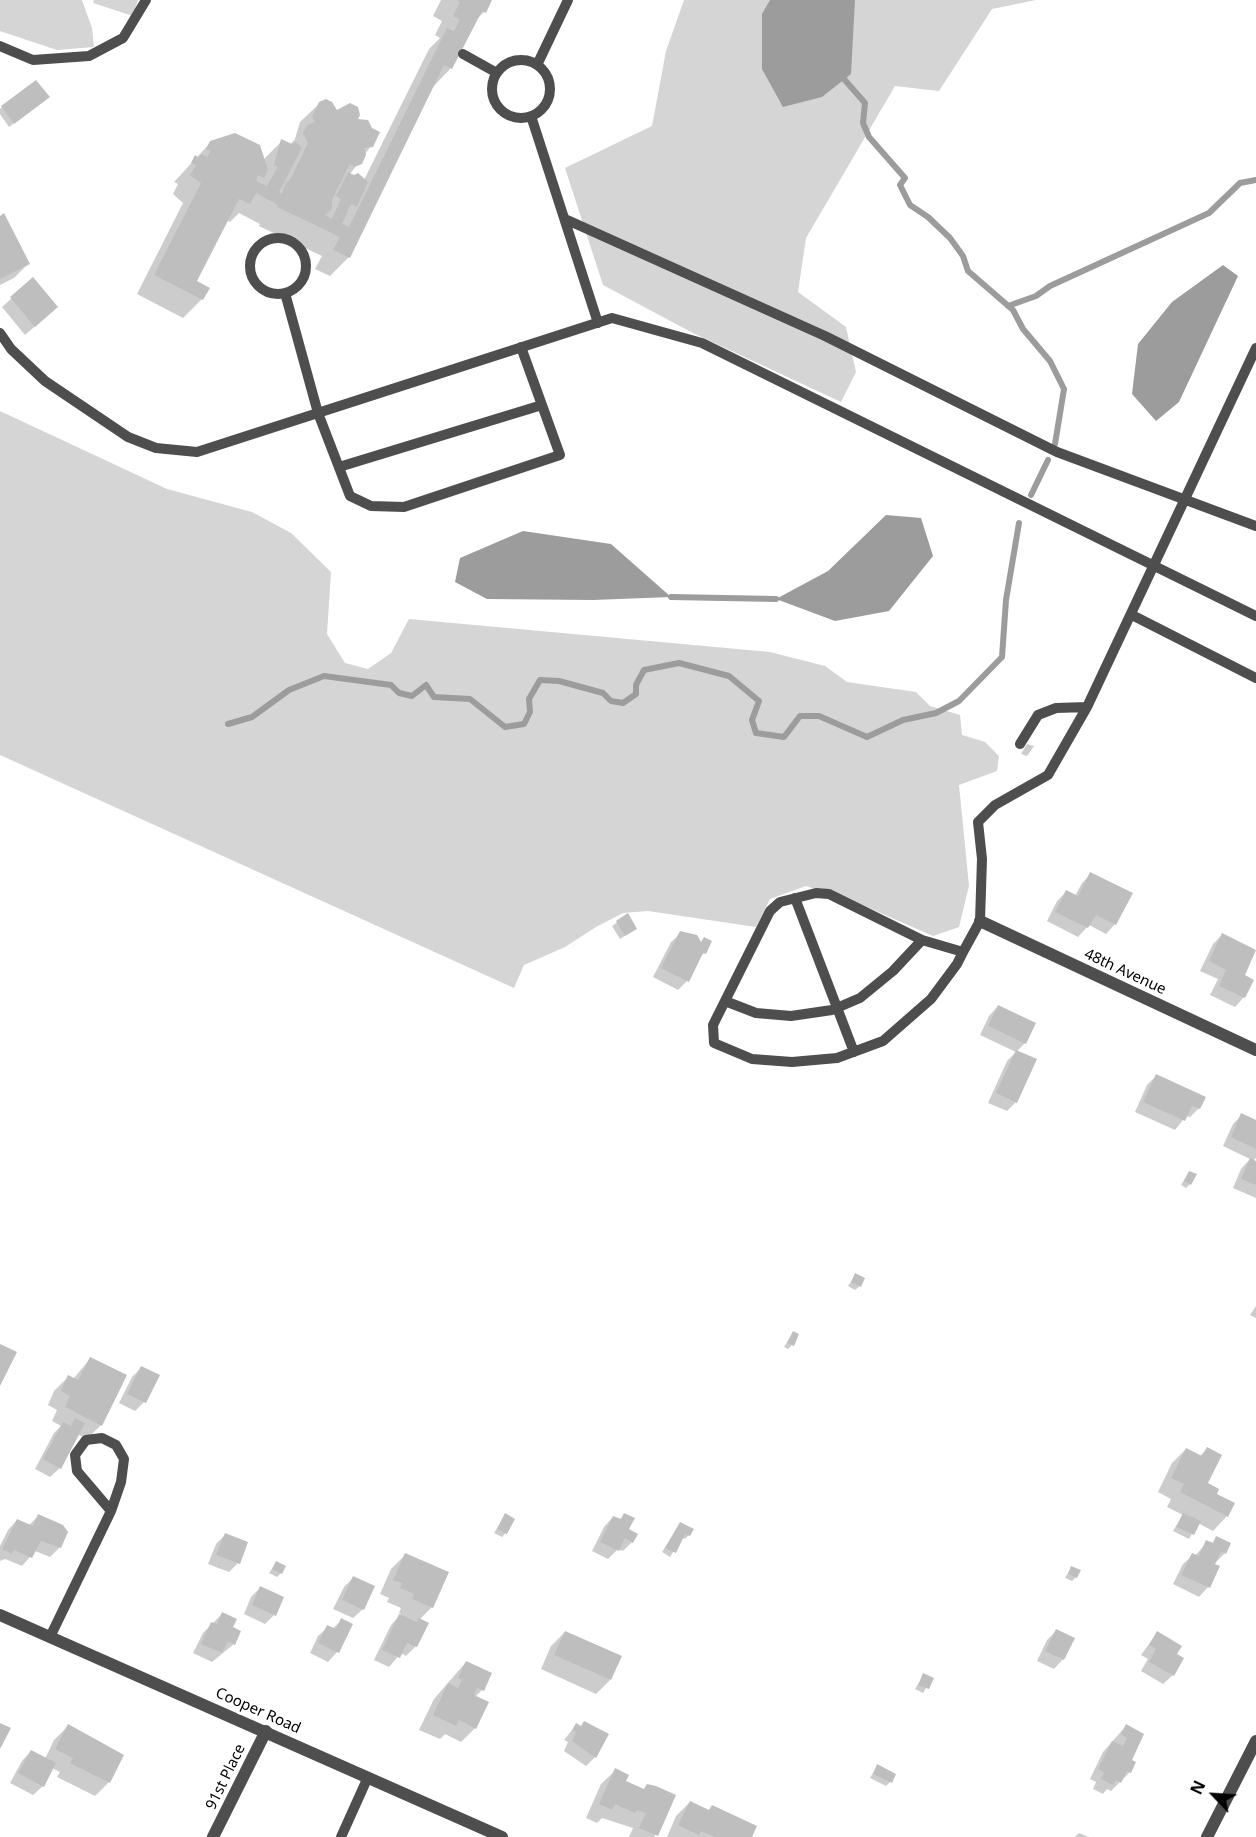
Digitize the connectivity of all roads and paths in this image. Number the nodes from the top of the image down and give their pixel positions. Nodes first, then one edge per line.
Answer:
1 (146, 0) edge
2 (568, 0) edge
3 (0, 46) edge
4 (463, 54) dead end
5 (537, 65) junction
6 (497, 73) junction
7 (531, 116) junction
8 (564, 219) junction
9 (285, 293) junction
10 (598, 323) junction
11 (0, 333) edge
12 (521, 348) junction
13 (1256, 348) edge
14 (542, 405) junction
15 (318, 413) junction
16 (339, 466) junction
17 (1183, 498) junction
18 (1256, 526) edge
19 (1156, 566) junction
20 (1132, 615) junction
21 (1256, 616) edge
22 (1256, 678) edge
23 (1087, 707) junction
24 (1020, 744) dead end
25 (795, 898) junction
26 (980, 921) junction
27 (922, 940) junction
28 (963, 952) junction
29 (725, 1001) junction
30 (837, 1008) junction
31 (1256, 1050) edge
32 (854, 1052) junction
33 (111, 1511) junction
34 (0, 1615) edge
35 (50, 1637) junction
36 (266, 1731) junction
37 (1256, 1741) edge
38 (368, 1777) junction
39 (213, 1837) edge
40 (341, 1837) edge
41 (502, 1837) edge
42 (1207, 1837) edge

1 - 3 lane
2 - 5 lane
4 - 6 lane
5 - 6 lane
5 - 7 lane
6 - 7 lane
7 - 8 lane
8 - 10 lane
8 - 17 lane
9 - 9 lane
9 - 15 lane
10 - 12 lane
10 - 19 lane
11 - 15 lane
12 - 14 lane
12 - 15 lane
13 - 17 lane
14 - 16 lane
14 - 16 lane
15 - 16 lane
17 - 18 lane
17 - 19 lane
19 - 20 lane
19 - 21 lane
20 - 22 lane
20 - 23 lane
23 - 24 lane
23 - 26 lane
25 - 27 lane
25 - 29 lane
25 - 30 lane
26 - 28 lane
26 - 31 street, 48th Avenue
27 - 28 lane
27 - 30 lane
28 - 32 lane
29 - 30 lane
29 - 32 lane
30 - 32 lane
33 - 33 lane
33 - 35 lane
34 - 35 street, Cooper Road
35 - 36 street, Cooper Road
36 - 38 street, Cooper Road
36 - 39 street, 91st Place
37 - 42 street
38 - 40 lane
38 - 41 street, Cooper Road

